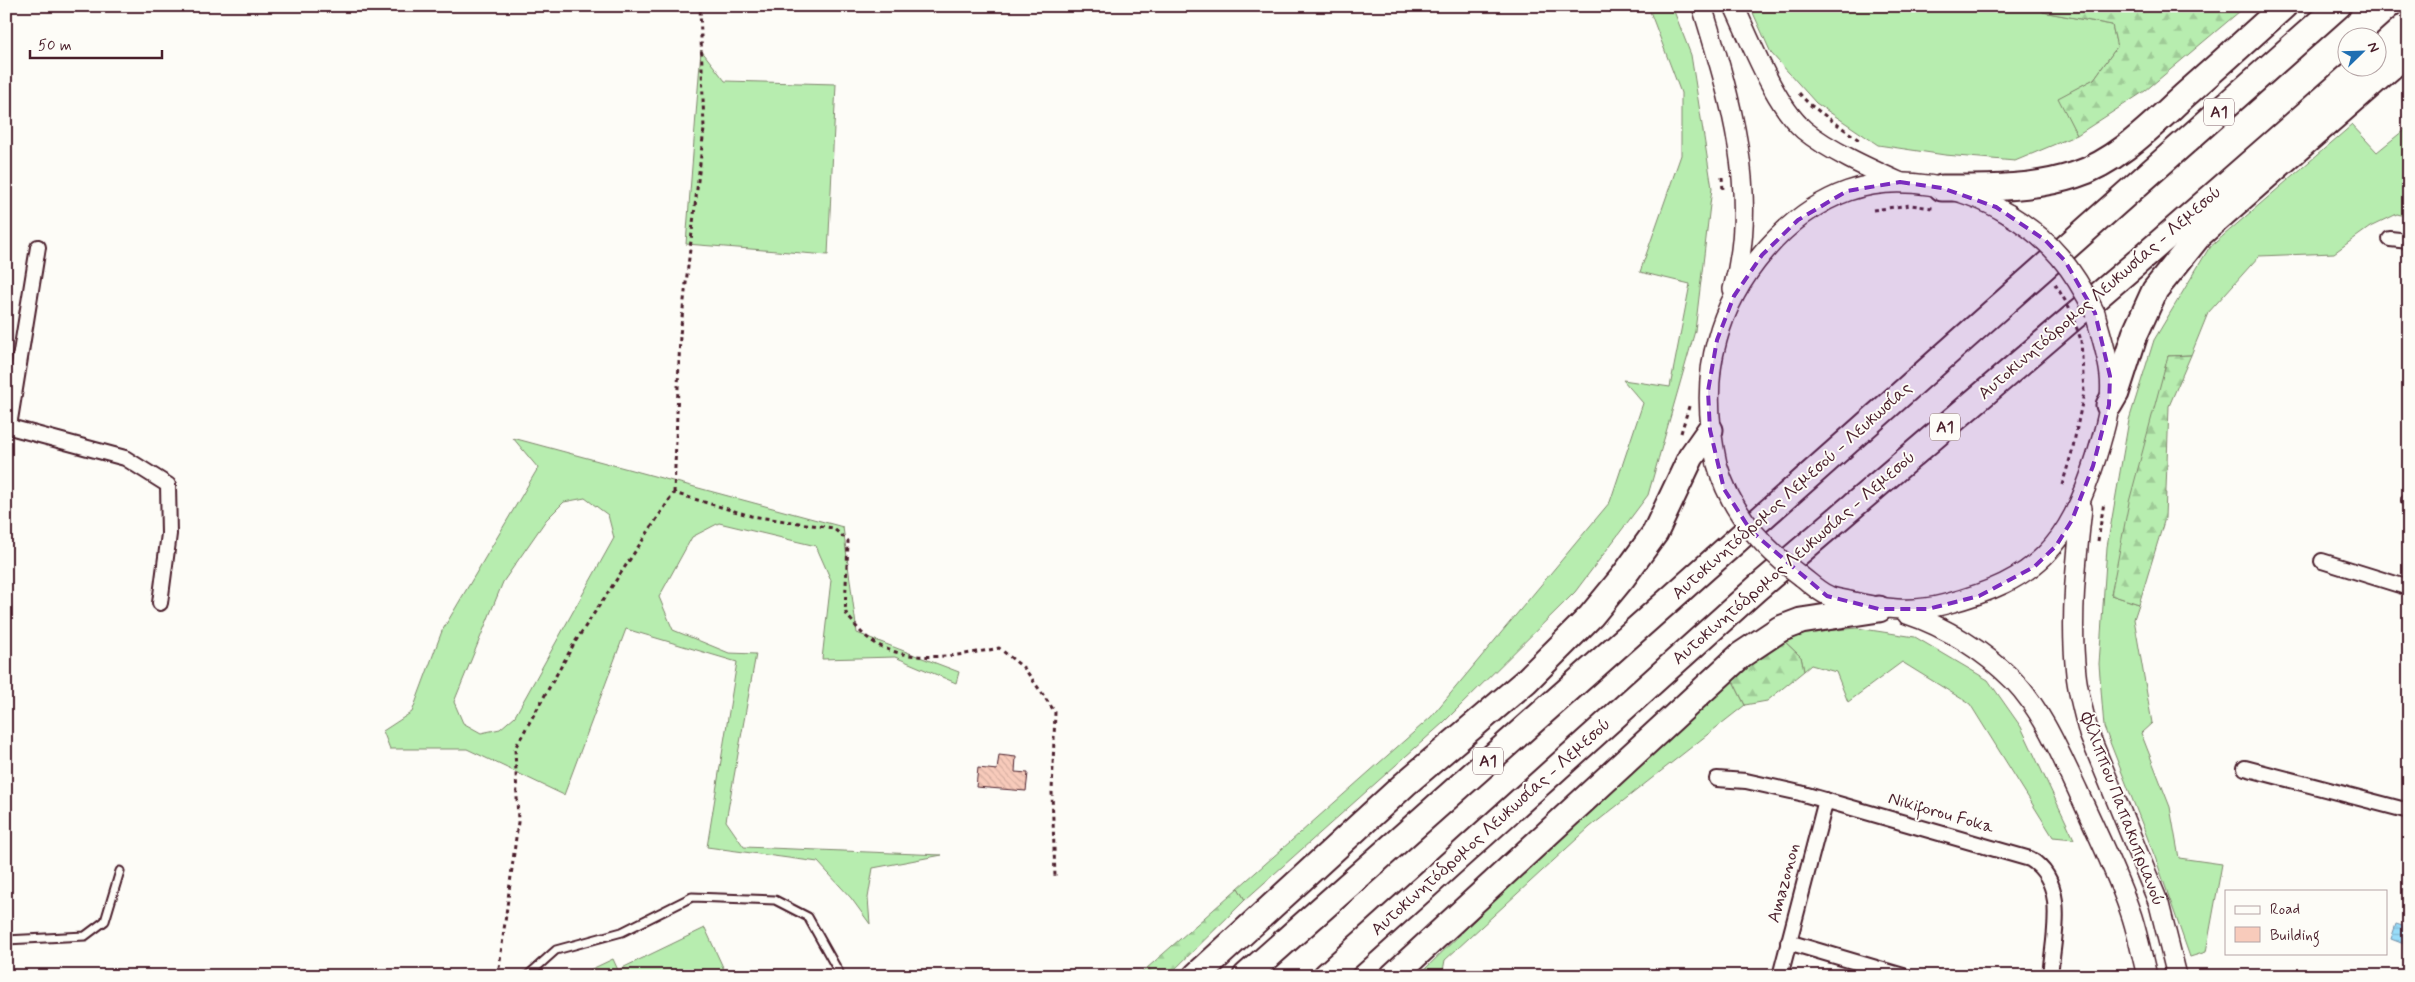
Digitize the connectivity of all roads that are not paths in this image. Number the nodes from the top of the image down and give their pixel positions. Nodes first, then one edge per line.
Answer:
1 (1702, 6) edge
2 (1734, 6) edge
3 (2284, 6) edge
4 (2338, 6) edge
5 (2409, 24) edge
6 (2388, 42) edge
7 (2409, 51) edge
8 (2348, 78) edge
9 (1900, 182) junction
10 (1939, 198) junction
11 (2390, 239) dead end
12 (2409, 241) edge
13 (38, 247) dead end
14 (1724, 322) junction
15 (2109, 405) junction
16 (8, 426) edge
17 (1710, 430) junction
18 (2084, 492) junction
19 (2322, 560) dead end
20 (2409, 588) edge
21 (160, 603) dead end
22 (1887, 609) junction
23 (2246, 768) dead end
24 (1717, 779) dead end
25 (1826, 800) junction
26 (2409, 811) edge
27 (120, 871) dead end
28 (6, 940) edge
29 (1788, 942) junction
30 (1394, 974) edge
31 (2177, 975) edge
32 (526, 976) edge
33 (841, 976) edge
34 (1196, 976) edge
35 (1246, 976) edge
36 (1326, 976) edge
37 (1780, 976) edge
38 (1903, 976) edge
39 (2050, 976) edge
40 (2147, 976) edge

1 - 14 main road
2 - 9 main road
3 - 10 highway
4 - 35 highway, Αυτοκινητόδρομος Λεμεσού - Λευκωσίας / A1
5 - 6 highway
7 - 15 highway
8 - 36 highway, Αυτοκινητόδρομος Λευκωσίας - Λεμεσού / A1
9 - 10 main road
9 - 14 main road
10 - 15 main road, bridge
11 - 12 street
13 - 16 street
14 - 17 main road
15 - 18 main road
16 - 21 street
17 - 22 main road, bridge
17 - 34 highway
18 - 22 main road
18 - 31 main road, Φίλιππου Παπακυπριανού
19 - 20 street
22 - 30 highway
22 - 40 main road, Φίλιππου Παπακυπριανού
23 - 26 street
24 - 25 street, Nikiforou Foka
25 - 29 street, Amazonon
25 - 39 street, Nikiforou Foka
27 - 28 lane
29 - 37 street, Amazonon
29 - 38 street
32 - 33 lane

